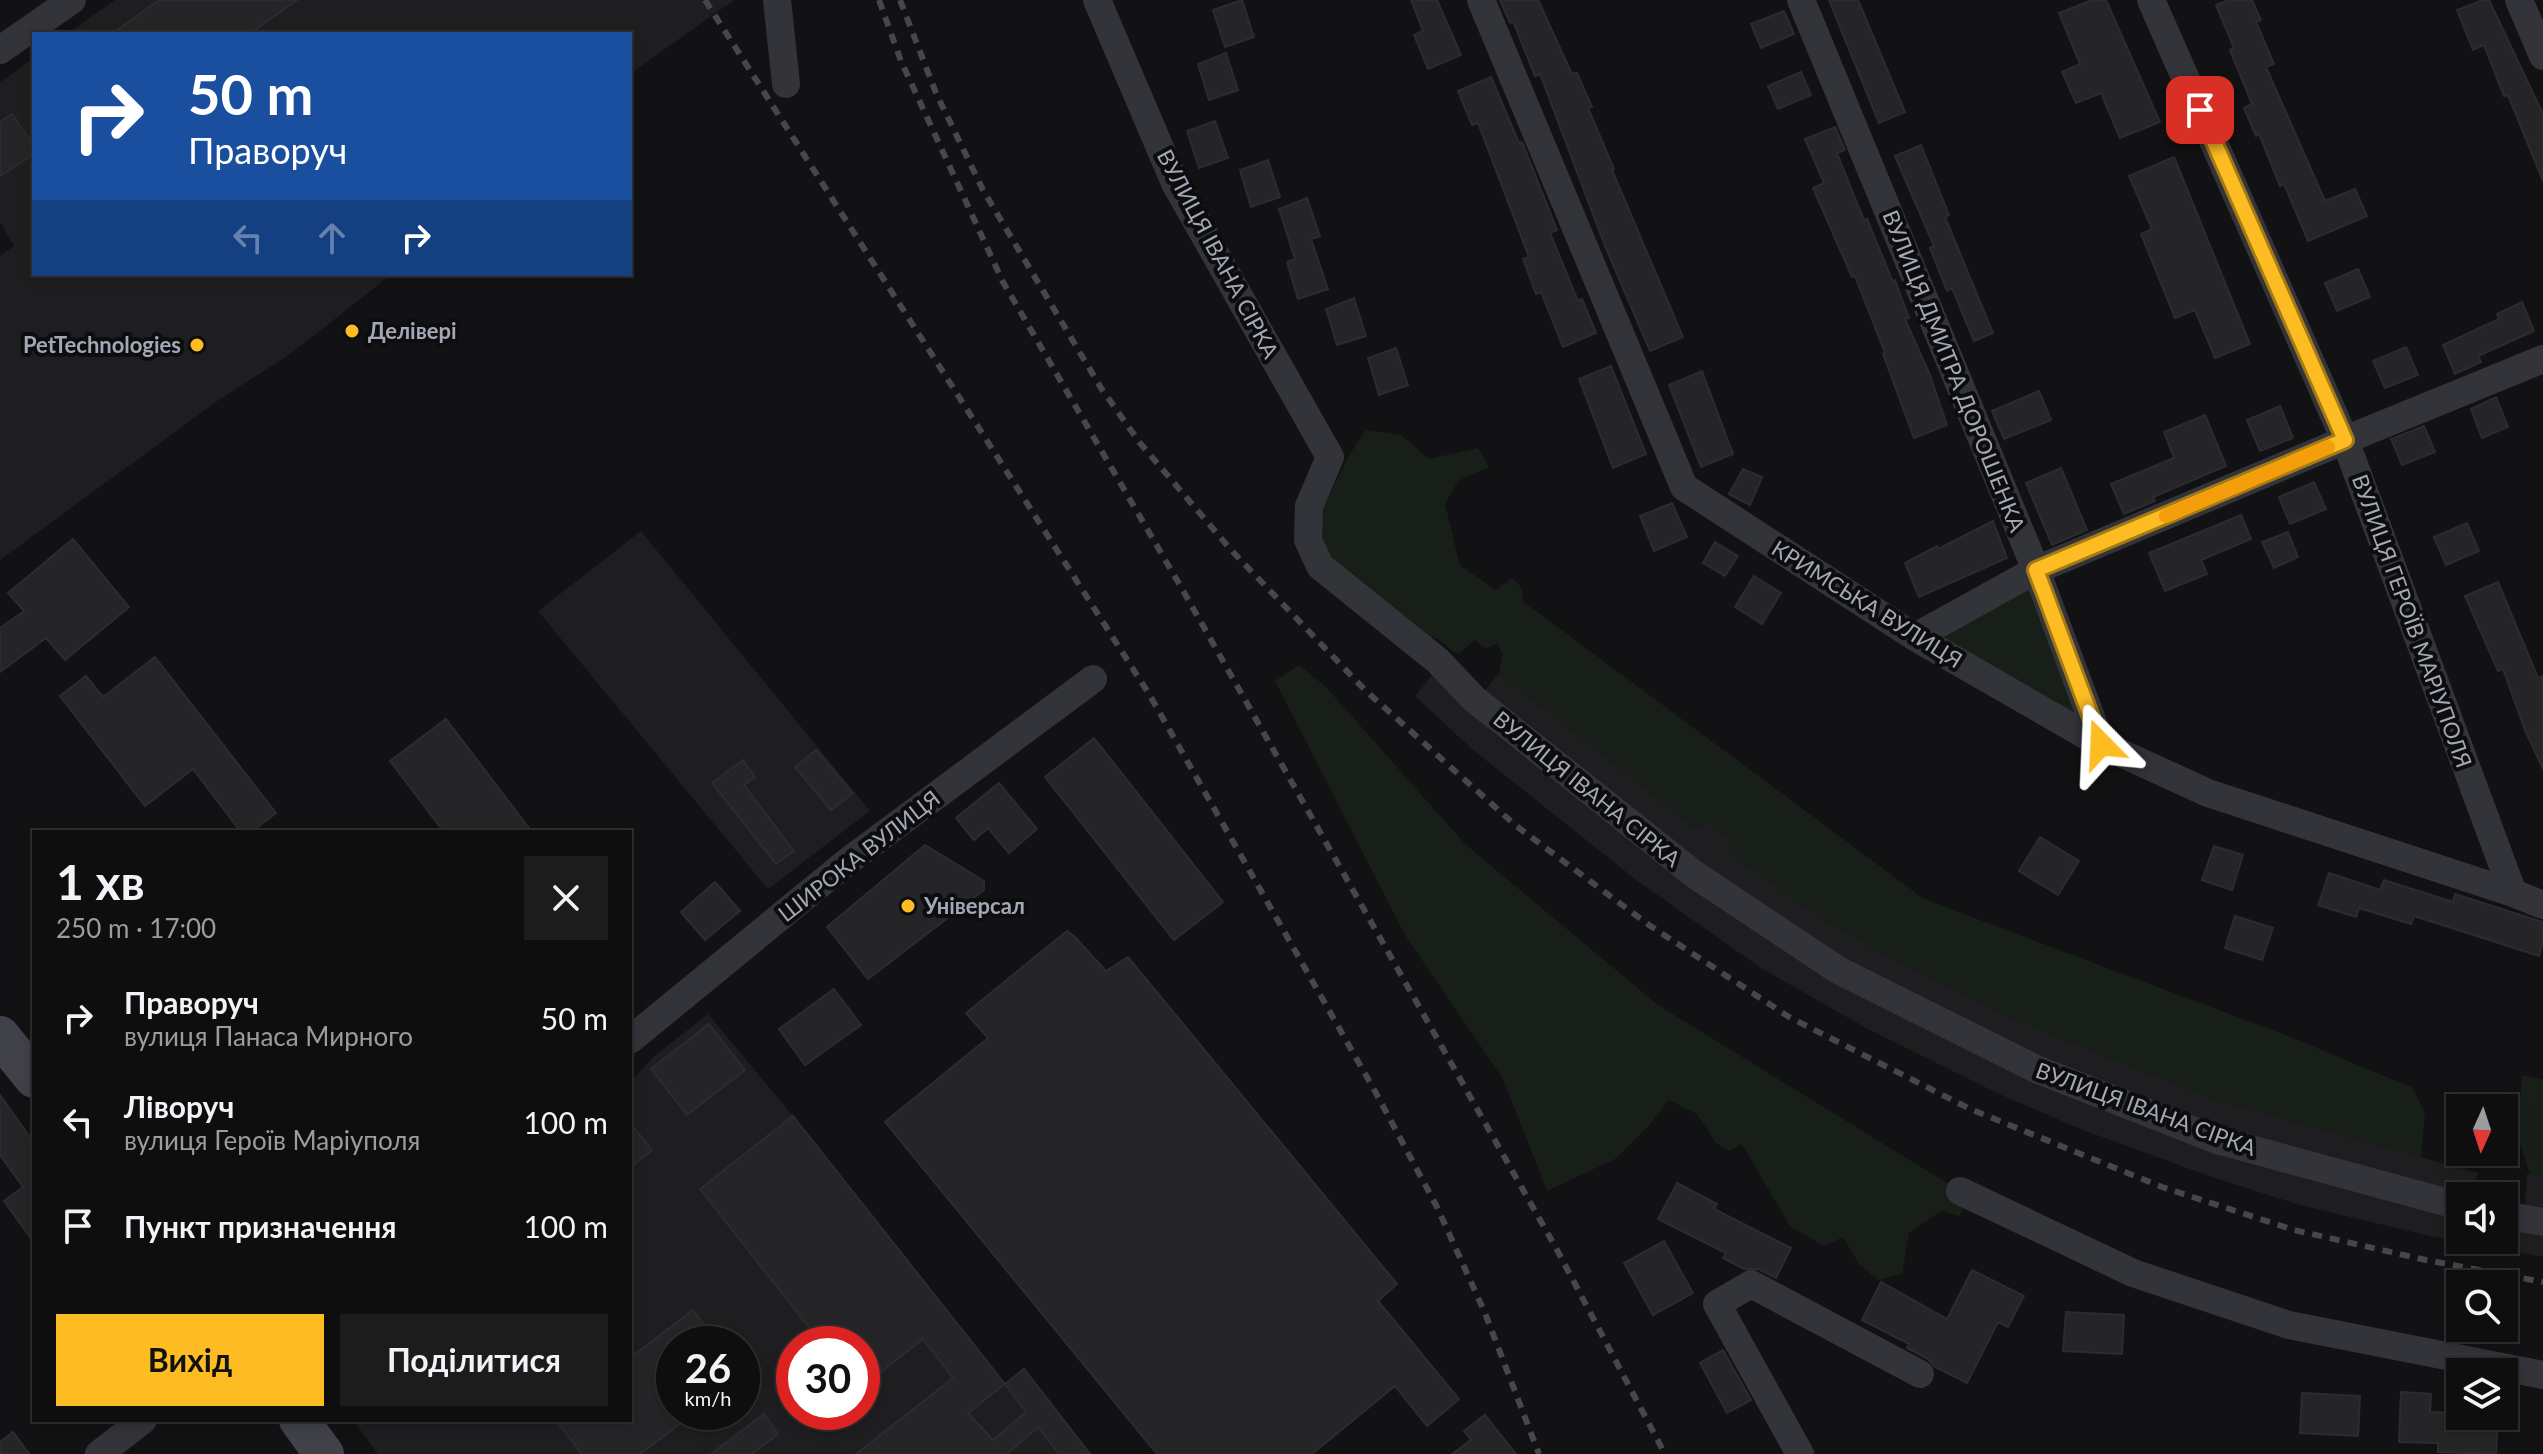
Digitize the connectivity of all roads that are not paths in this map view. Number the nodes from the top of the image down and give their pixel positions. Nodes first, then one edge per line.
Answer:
1 (72, 0) edge
2 (777, 0) edge
3 (1097, 0) edge
4 (1481, 0) edge
5 (1801, 0) edge
6 (2151, 0) edge
7 (2519, 0) edge
8 (0, 50) edge
9 (2543, 56) edge
10 (786, 84) dead end
11 (2543, 359) edge
12 (2345, 440) junction
13 (2036, 570) junction
14 (1915, 637) junction
15 (1093, 679) dead end
16 (2101, 744) junction
17 (2513, 893) junction
18 (2543, 905) edge
19 (0, 1036) edge
20 (632, 1038) edge
21 (32, 1076) edge
22 (1960, 1191) dead end
23 (2446, 1202) edge
24 (2518, 1218) edge
25 (2543, 1222) edge
26 (1920, 1374) dead end
27 (2543, 1375) edge
28 (140, 1422) edge
29 (300, 1422) edge
30 (99, 1454) edge
31 (324, 1454) edge
32 (1800, 1454) edge

1 - 8 street
2 - 10 street
3 - 23 street, ВУЛИЦЯ ІВАНА СІРКА
4 - 14 street, КРИМСЬКА ВУЛИЦЯ
5 - 13 street, ВУЛИЦЯ ДМИТРА ДОРОШЕНКА
6 - 12 street, ВУЛИЦЯ ГЕРОЇВ МАРІУПОЛЯ
7 - 9 street
11 - 12 street
12 - 13 street
12 - 17 street, ВУЛИЦЯ ГЕРОЇВ МАРІУПОЛЯ
13 - 14 street
13 - 16 street, ВУЛИЦЯ ДМИТРА ДОРОШЕНКА
14 - 16 street, КРИМСЬКА ВУЛИЦЯ
15 - 20 street, ШИРОКА ВУЛИЦЯ
16 - 17 street, КРИМСЬКА ВУЛИЦЯ
17 - 18 street, КРИМСЬКА ВУЛИЦЯ
19 - 21 main road
22 - 27 street
24 - 25 street
26 - 32 street
28 - 30 street
29 - 31 main road

